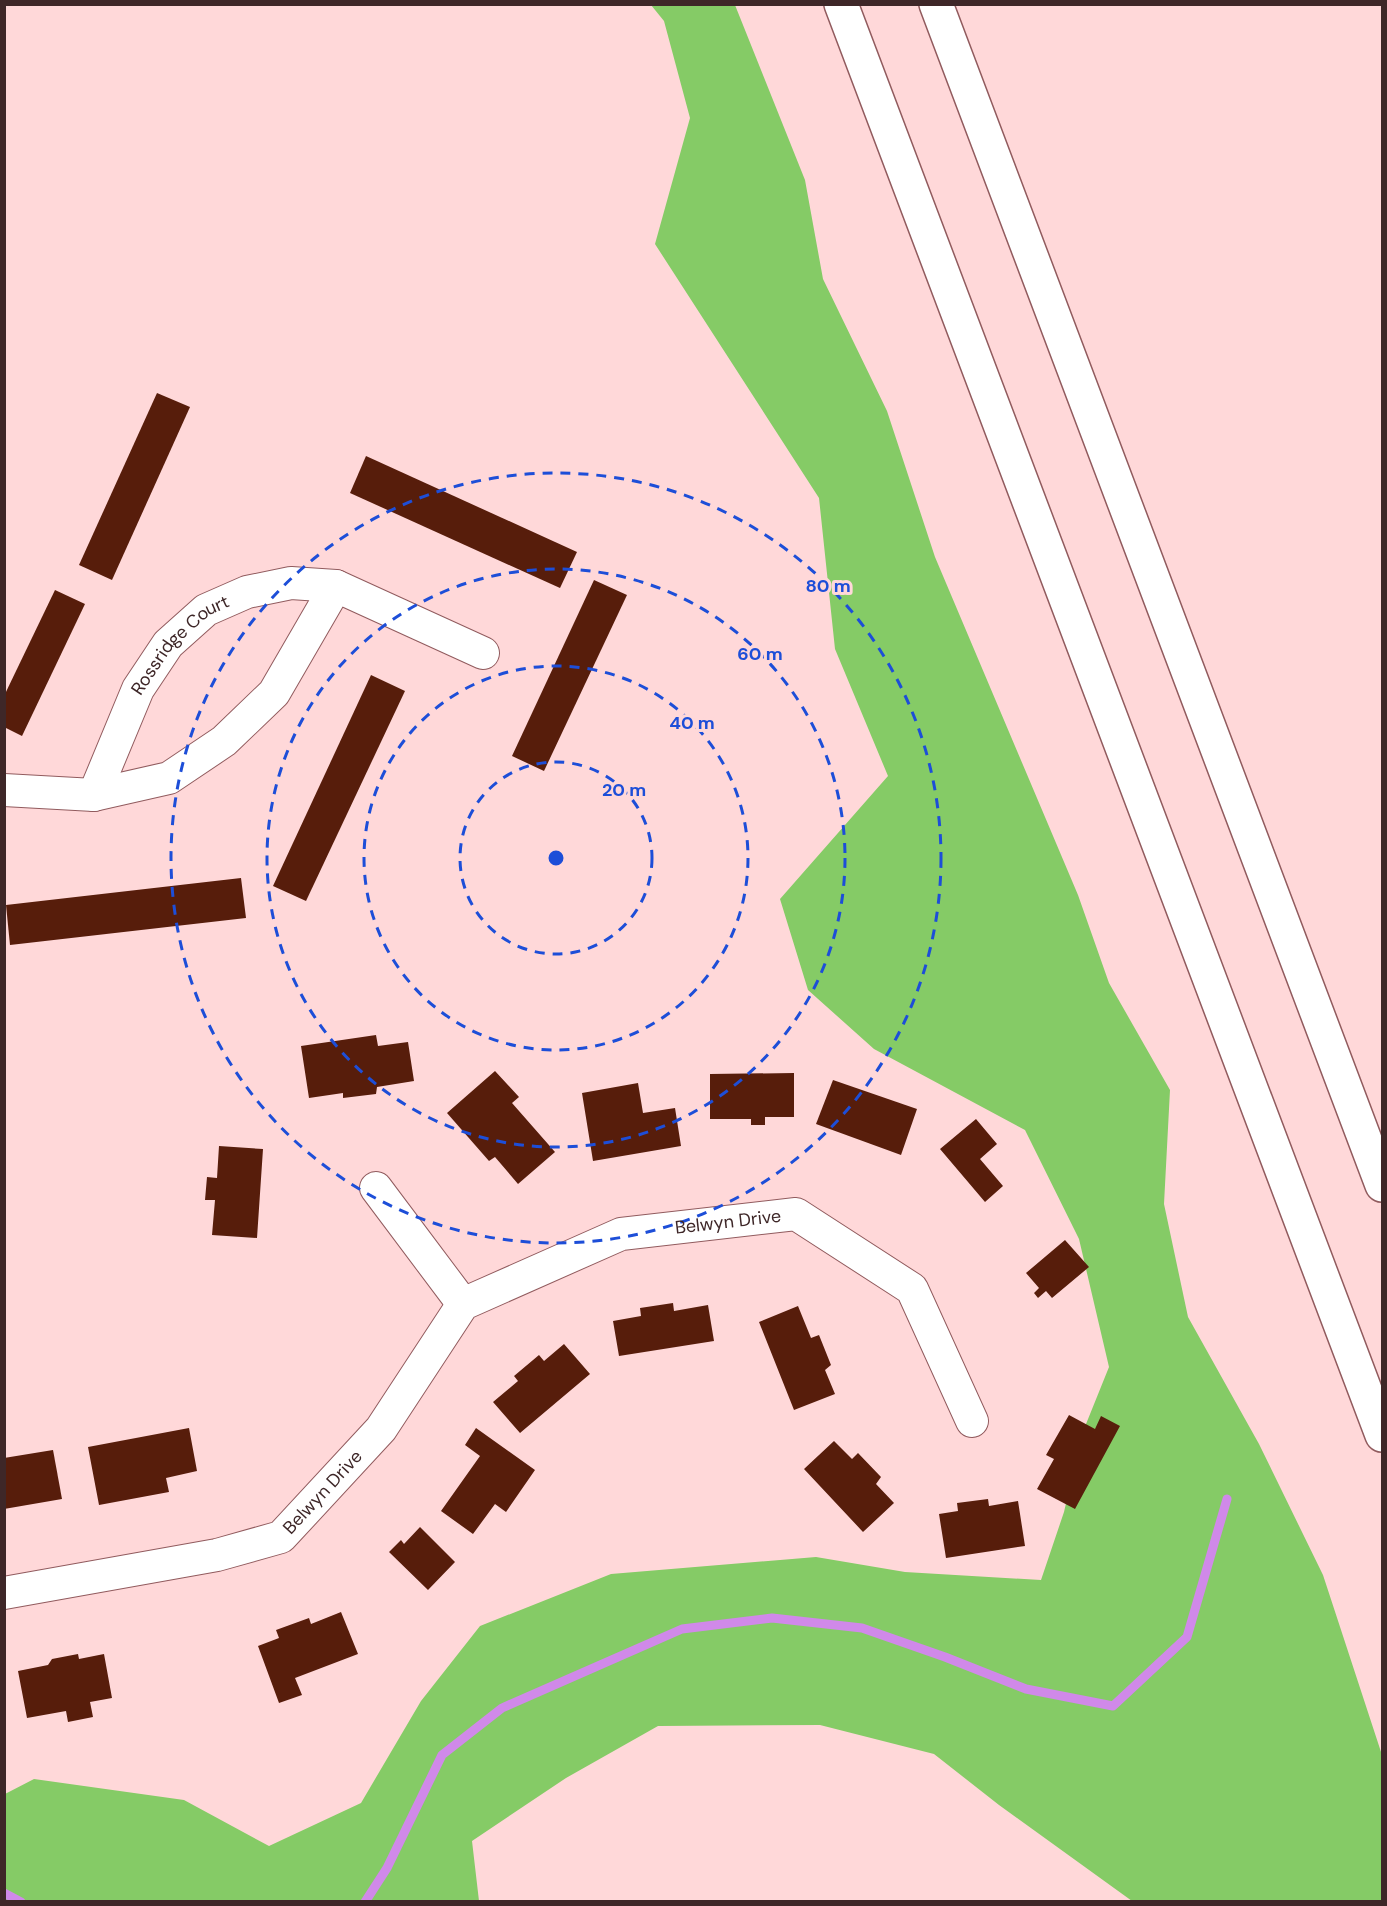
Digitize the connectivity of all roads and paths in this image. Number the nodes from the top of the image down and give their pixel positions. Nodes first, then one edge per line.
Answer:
1 (841, 4) edge
2 (936, 4) edge
3 (336, 586) junction
4 (483, 653) dead end
5 (4, 790) edge
6 (94, 795) junction
7 (1383, 1185) edge
8 (376, 1188) dead end
9 (463, 1304) junction
10 (972, 1421) dead end
11 (1383, 1435) edge
12 (4, 1593) edge

1 - 11 highway
2 - 7 highway
3 - 4 street, Rossridge Court
3 - 6 street
3 - 6 street, Rossridge Court
5 - 6 street
8 - 9 street
9 - 10 street, Belwyn Drive
9 - 12 street, Belwyn Drive

